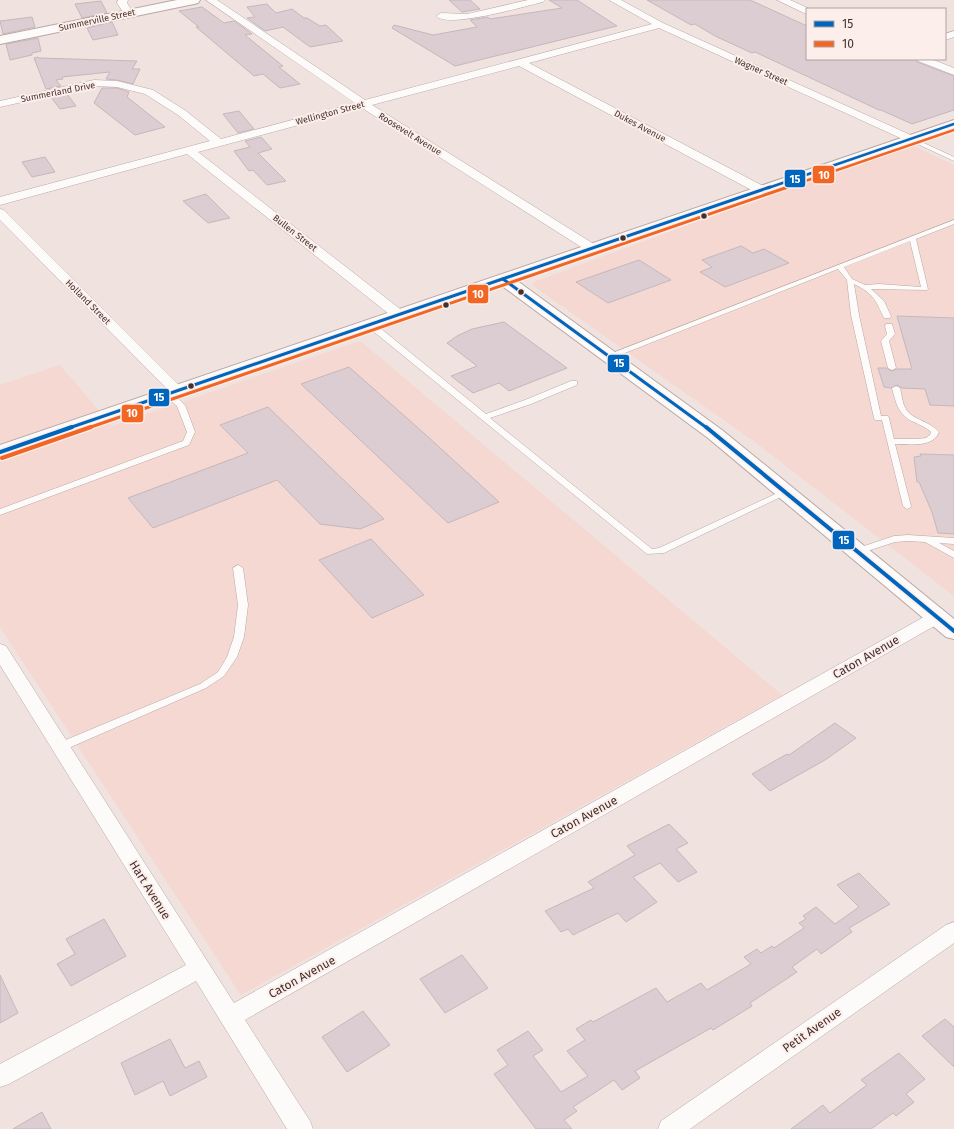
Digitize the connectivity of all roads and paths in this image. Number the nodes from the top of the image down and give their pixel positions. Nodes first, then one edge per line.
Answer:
1 (123, 0) edge
2 (194, 0) edge
3 (211, 0) edge
4 (540, 0) edge
5 (614, 0) edge
6 (782, 0) edge
7 (806, 11) edge
8 (128, 13) junction
9 (441, 16) dead end
10 (660, 25) junction
11 (0, 40) edge
12 (924, 60) edge
13 (520, 62) junction
14 (954, 72) edge
15 (0, 104) edge
16 (363, 104) junction
17 (954, 124) edge
18 (911, 139) junction
19 (220, 143) junction
20 (190, 151) junction
21 (954, 159) edge
22 (761, 190) junction
23 (0, 201) edge
24 (0, 213) edge
25 (954, 222) edge
26 (913, 238) junction
27 (593, 248) junction
28 (839, 267) junction
29 (503, 279) junction
30 (850, 280) junction
31 (865, 287) junction
32 (399, 315) junction
33 (886, 316) dead end
34 (371, 325) junction
35 (889, 326) dead end
36 (609, 356) junction
37 (892, 368) dead end
38 (574, 383) dead end
39 (896, 388) dead end
40 (172, 393) junction
41 (485, 417) junction
42 (891, 441) junction
43 (0, 452) edge
44 (787, 492) junction
45 (907, 506) dead end
46 (0, 512) edge
47 (927, 539) junction
48 (954, 541) edge
49 (858, 551) junction
50 (954, 555) edge
51 (238, 568) dead end
52 (937, 617) junction
53 (954, 631) edge
54 (0, 650) edge
55 (60, 746) junction
56 (954, 931) edge
57 (200, 968) junction
58 (230, 1017) junction
59 (0, 1076) edge
60 (301, 1129) edge
61 (670, 1129) edge

1 - 8 street
2 - 8 street, Summerville Street
3 - 16 street, Roosevelt Avenue
4 - 9 street
5 - 10 street, Wagner Street
6 - 7 street
8 - 11 street, Summerville Street
10 - 13 street, Wellington Street
10 - 18 street, Wagner Street
12 - 14 street
13 - 16 street, Wellington Street
13 - 22 street, Dukes Avenue
15 - 19 street, Summerland Drive
16 - 19 street, Wellington Street
16 - 27 street, Roosevelt Avenue
17 - 18 street
18 - 21 lane
18 - 22 street
19 - 20 street, Wellington Street
20 - 23 street, Wellington Street
20 - 32 street, Bullen Street
22 - 27 street
24 - 40 street, Holland Street
25 - 26 lane
26 - 28 lane
26 - 31 lane
27 - 29 street
28 - 30 lane
28 - 36 lane
29 - 32 street
29 - 36 street
30 - 31 lane
30 - 42 lane
31 - 33 lane
32 - 34 street
34 - 40 street
34 - 41 lane
35 - 37 lane
36 - 44 street
38 - 41 lane
39 - 42 lane
40 - 43 street
40 - 46 lane
41 - 44 lane
42 - 45 lane
44 - 49 street
47 - 48 lane
47 - 49 lane
47 - 50 lane
49 - 52 street
51 - 55 lane
52 - 53 street
52 - 58 street, Caton Avenue
54 - 55 street, Hart Avenue
55 - 57 street, Hart Avenue
56 - 61 street, Petit Avenue
57 - 58 street, Hart Avenue
57 - 59 street
58 - 60 street, Hart Avenue

